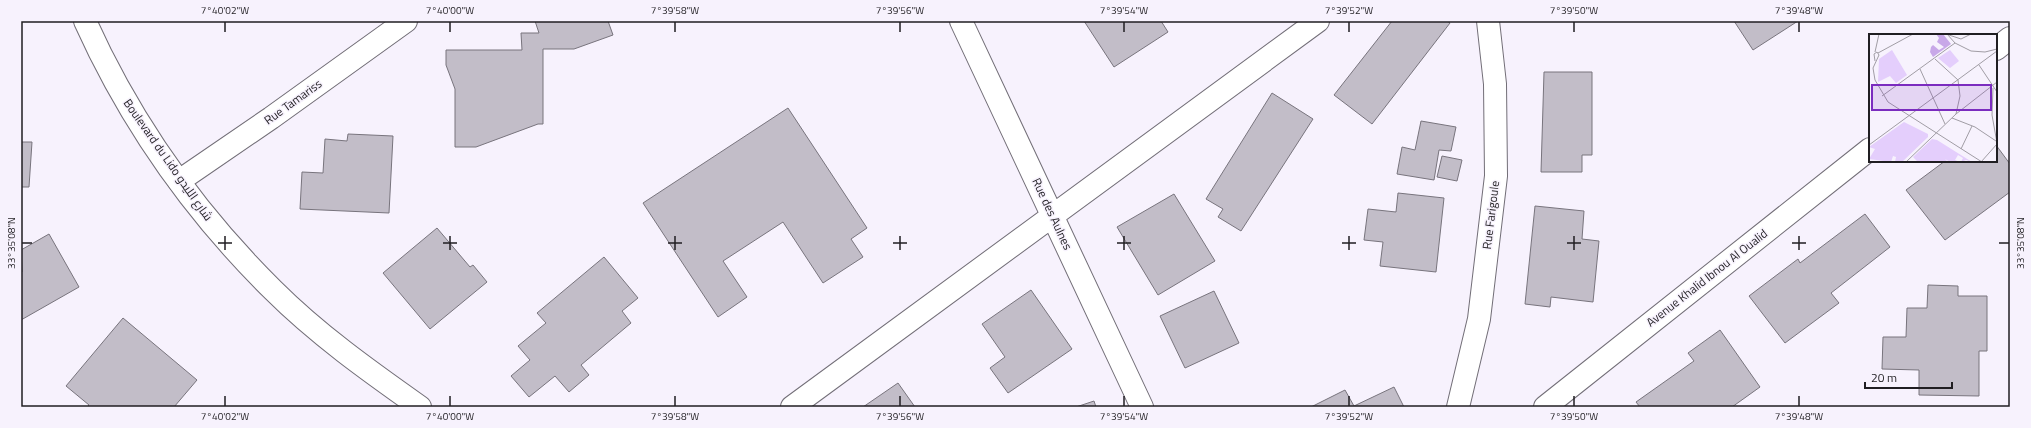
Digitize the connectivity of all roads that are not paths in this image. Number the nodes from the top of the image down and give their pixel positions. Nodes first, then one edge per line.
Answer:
1 (85, 21) edge
2 (406, 21) edge
3 (961, 21) edge
4 (1318, 21) edge
5 (1488, 21) edge
6 (2010, 38) edge
7 (1997, 48) edge
8 (1869, 150) edge
9 (180, 181) junction
10 (1053, 216) junction
11 (420, 407) edge
12 (792, 407) edge
13 (1142, 407) edge
14 (1458, 407) edge
15 (1545, 407) edge

1 - 9 street, Boulevard du Lido شارع الليدو
2 - 9 street, Rue Tamariss
3 - 10 street, Rue des Aulnes
4 - 10 street
5 - 14 street, Rue Farigoule
6 - 7 street
8 - 15 street, Avenue Khalid Ibnou Al Oualid
9 - 11 street, Boulevard du Lido شارع الليدو
10 - 12 street
10 - 13 street, Rue des Aulnes

